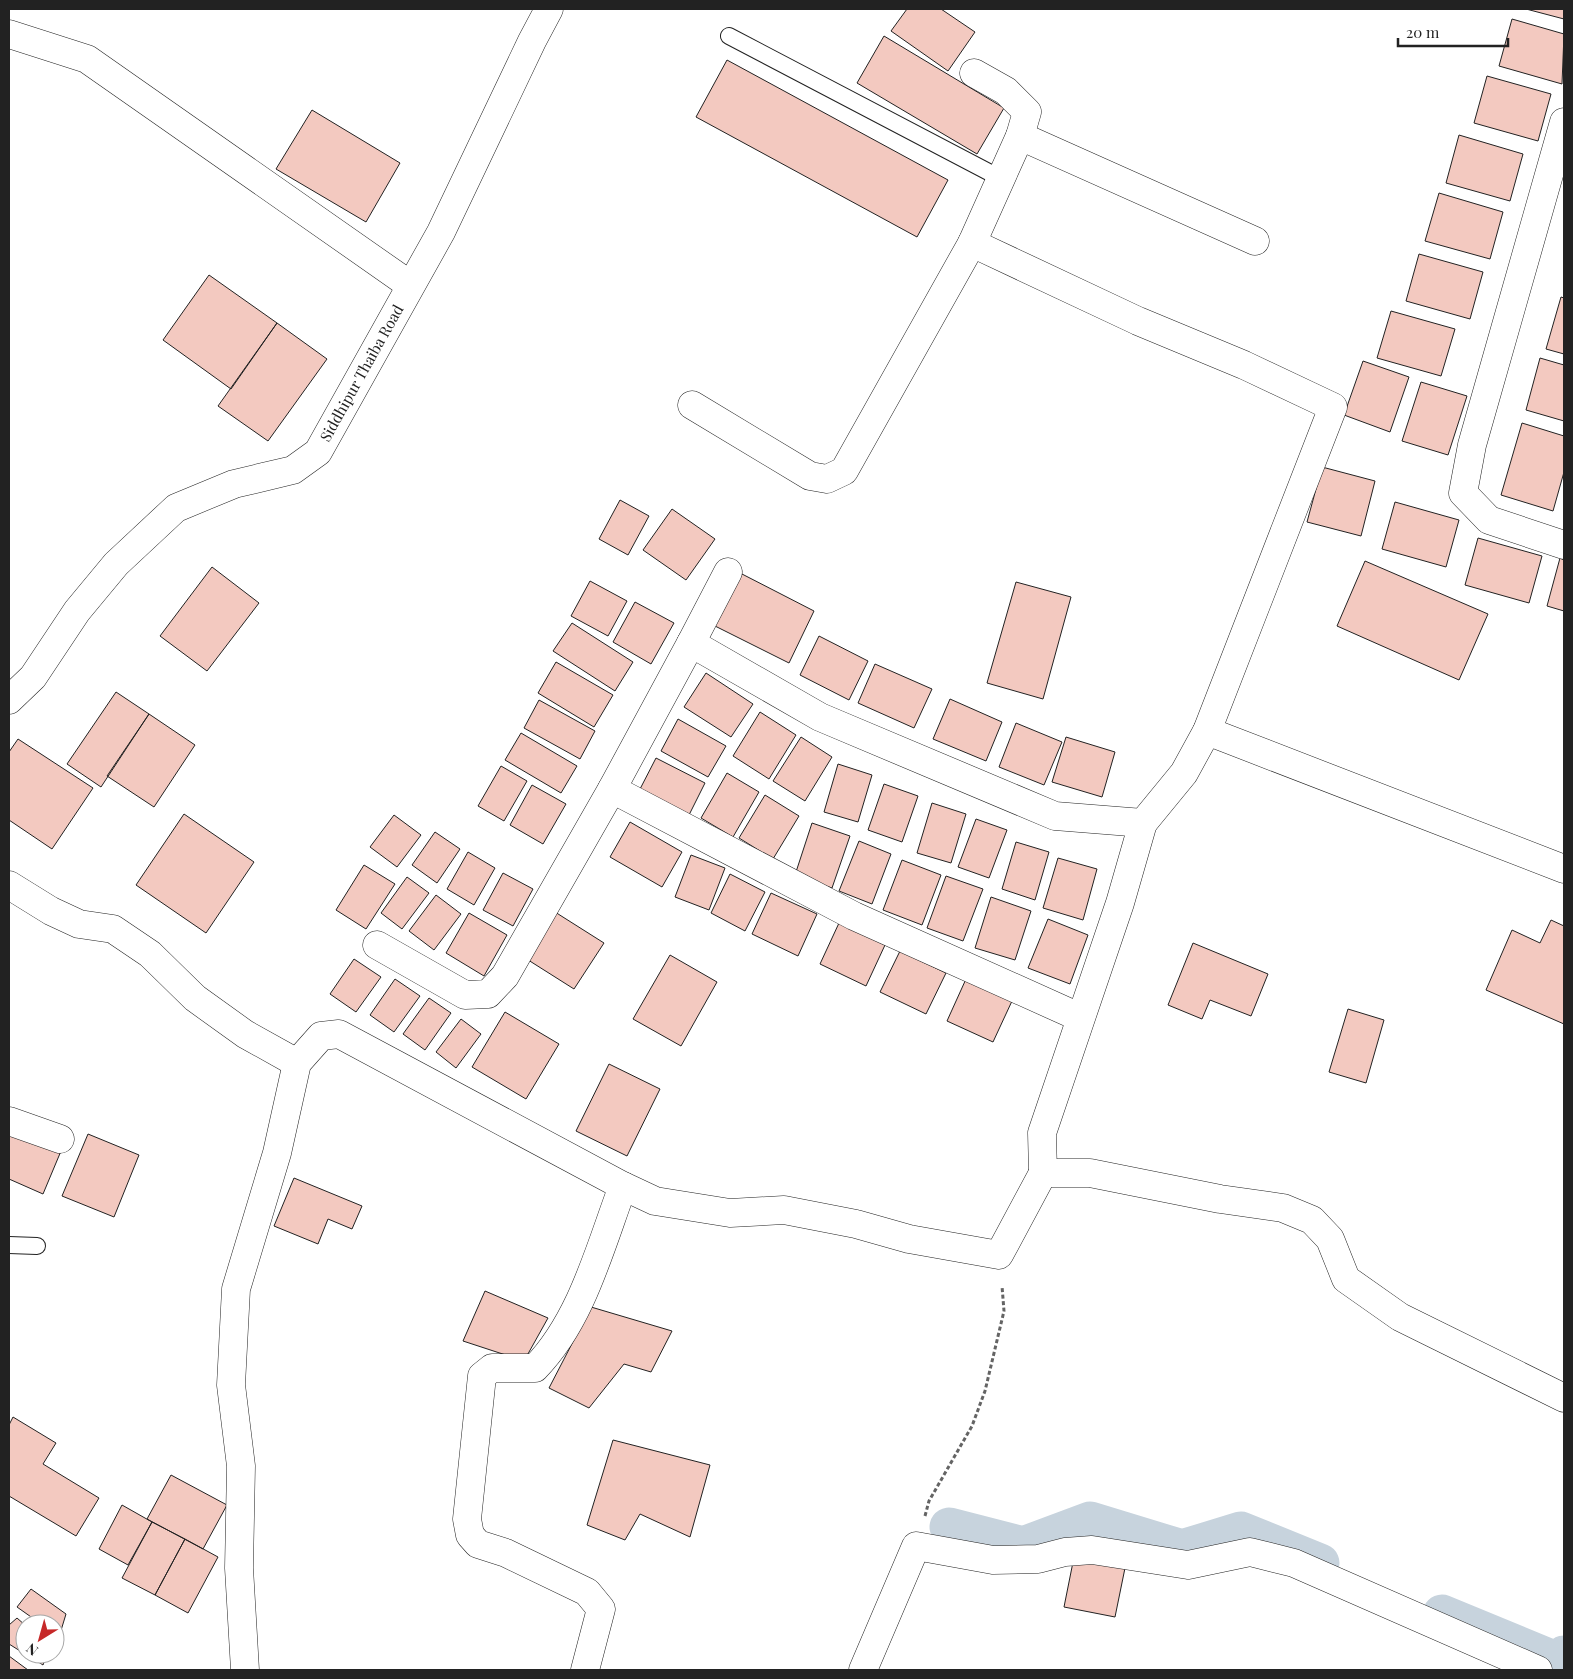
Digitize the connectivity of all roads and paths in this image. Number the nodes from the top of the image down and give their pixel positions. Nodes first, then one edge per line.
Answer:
1 (549, 9) edge
2 (9, 34) edge
3 (729, 36) dead end
4 (974, 73) dead end
5 (1564, 122) edge
6 (1020, 136) junction
7 (1000, 178) junction
8 (1255, 241) dead end
9 (972, 243) junction
10 (410, 285) junction
11 (692, 405) dead end
12 (1564, 545) edge
13 (728, 572) dead end
14 (691, 643) junction
15 (9, 700) edge
16 (1207, 731) junction
17 (612, 789) junction
18 (1144, 823) junction
19 (1564, 869) edge
20 (9, 885) edge
21 (377, 945) dead end
22 (1079, 1017) junction
23 (297, 1064) junction
24 (9, 1121) edge
25 (60, 1138) dead end
26 (1043, 1173) junction
27 (623, 1186) junction
28 (9, 1245) edge
29 (37, 1246) dead end
30 (999, 1255) junction
31 (1564, 1398) edge
32 (916, 1546) junction
33 (245, 1670) edge
34 (585, 1670) edge
35 (863, 1670) edge
36 (1538, 1670) edge

1 - 10 street, Siddhipur Thaiba Road
2 - 10 street
3 - 7 lane
4 - 6 street
5 - 12 street
6 - 7 street
6 - 8 street
7 - 9 street
9 - 11 street
9 - 16 street
10 - 15 street, Siddhipur Thaiba Road
13 - 14 street
14 - 17 street
14 - 18 street
16 - 18 street
16 - 19 street
17 - 21 street
17 - 22 street
18 - 22 street
20 - 23 street
22 - 26 street
23 - 27 street
23 - 33 street
24 - 25 street
26 - 30 street
26 - 31 street
27 - 30 street
27 - 34 street
28 - 29 lane
30 - 32 path
32 - 35 street
32 - 36 street

